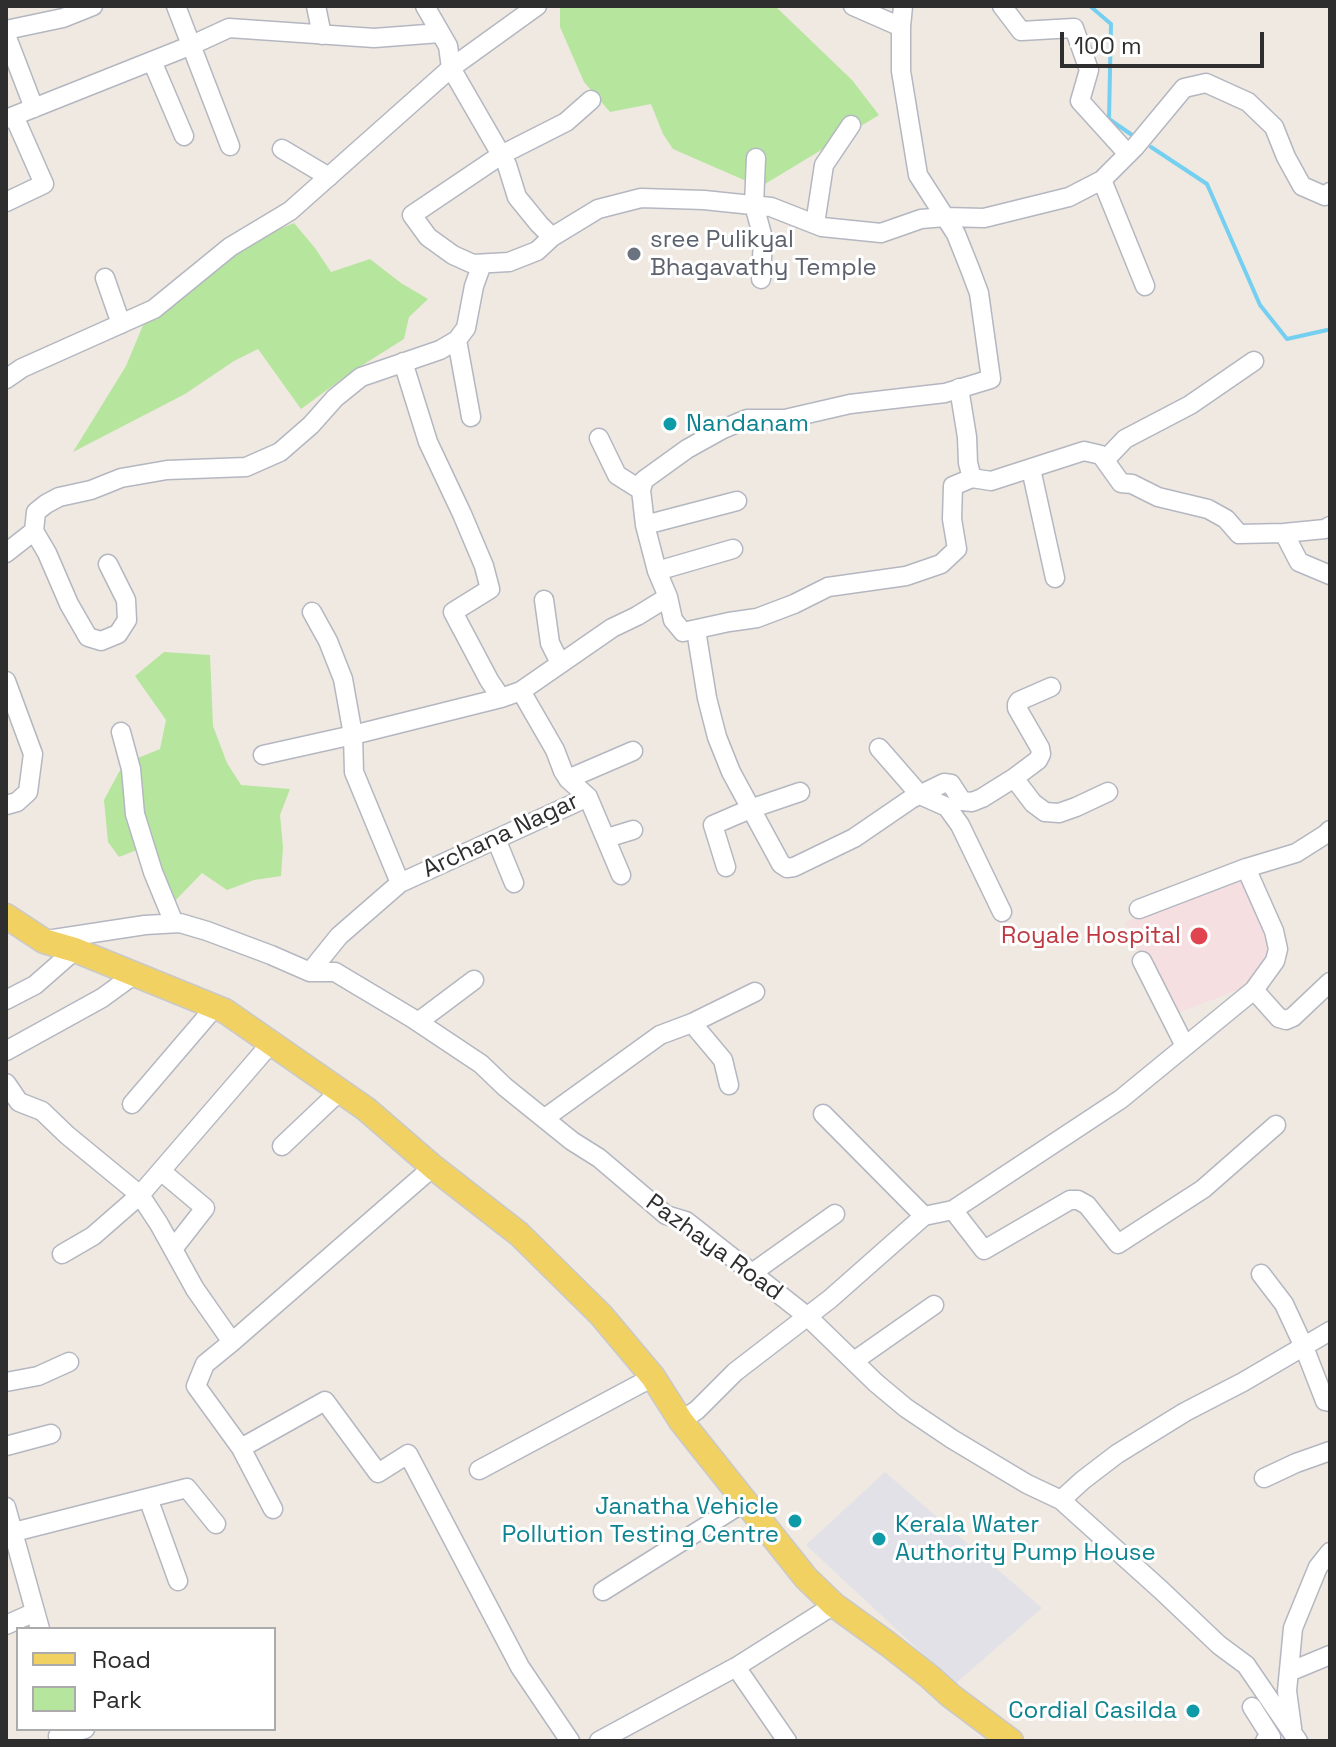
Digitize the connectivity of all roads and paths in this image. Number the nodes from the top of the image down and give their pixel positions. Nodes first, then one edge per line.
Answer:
1 (93, 6) edge
2 (176, 6) edge
3 (316, 6) edge
4 (425, 6) edge
5 (537, 6) edge
6 (853, 6) edge
7 (903, 6) edge
8 (1002, 6) edge
9 (901, 27) junction
10 (6, 32) edge
11 (440, 33) junction
12 (322, 35) junction
13 (192, 45) junction
14 (152, 61) junction
15 (451, 68) junction
16 (591, 100) dead end
17 (34, 108) junction
18 (10, 118) edge
19 (851, 125) dead end
20 (184, 136) dead end
21 (230, 146) dead end
22 (282, 149) dead end
23 (1128, 154) junction
24 (501, 155) junction
25 (756, 158) dead end
26 (329, 177) junction
27 (1102, 180) junction
28 (1328, 196) edge
29 (6, 202) edge
30 (754, 205) junction
31 (945, 217) junction
32 (815, 224) junction
33 (552, 237) junction
34 (482, 264) junction
35 (105, 278) dead end
36 (761, 279) dead end
37 (1145, 286) dead end
38 (121, 324) junction
39 (457, 340) junction
40 (1254, 361) dead end
41 (403, 362) junction
42 (6, 379) edge
43 (959, 388) junction
44 (471, 417) dead end
45 (599, 438) dead end
46 (1105, 460) junction
47 (1031, 469) junction
48 (972, 478) junction
49 (641, 490) junction
50 (737, 501) dead end
51 (645, 525) junction
52 (1330, 526) edge
53 (34, 531) junction
54 (1284, 533) junction
55 (733, 549) dead end
56 (6, 553) edge
57 (108, 564) dead end
58 (657, 571) junction
59 (1330, 575) edge
60 (1055, 578) dead end
61 (668, 597) junction
62 (544, 600) dead end
63 (312, 612) dead end
64 (696, 630) junction
65 (560, 663) junction
66 (6, 681) edge
67 (1051, 687) dead end
68 (521, 691) junction
69 (501, 698) junction
70 (121, 732) dead end
71 (353, 735) junction
72 (879, 748) dead end
73 (633, 751) dead end
74 (263, 755) dead end
75 (1014, 778) junction
76 (568, 779) junction
77 (800, 792) dead end
78 (1108, 792) dead end
79 (920, 795) junction
80 (588, 797) junction
81 (6, 805) edge
82 (750, 809) junction
83 (633, 830) dead end
84 (607, 838) junction
85 (496, 839) junction
86 (1325, 841) edge
87 (726, 867) dead end
88 (1246, 868) junction
89 (621, 875) dead end
90 (400, 883) junction
91 (514, 883) dead end
92 (1139, 909) dead end
93 (1002, 912) dead end
94 (6, 916) edge
95 (174, 923) junction
96 (44, 941) junction
97 (75, 950) junction
98 (1142, 961) dead end
99 (310, 972) junction
100 (135, 974) junction
101 (474, 980) dead end
102 (1330, 982) edge
103 (1254, 990) junction
104 (755, 992) dead end
105 (6, 1000) edge
106 (215, 1007) junction
107 (418, 1022) junction
108 (692, 1023) junction
109 (272, 1042) junction
110 (1185, 1046) junction
111 (6, 1051) edge
112 (6, 1083) edge
113 (729, 1085) dead end
114 (341, 1090) junction
115 (132, 1104) dead end
116 (823, 1114) dead end
117 (545, 1118) junction
118 (1276, 1125) dead end
119 (282, 1146) dead end
120 (433, 1167) junction
121 (161, 1171) junction
122 (140, 1195) junction
123 (953, 1210) junction
124 (835, 1214) dead end
125 (924, 1216) junction
126 (173, 1249) junction
127 (62, 1254) dead end
128 (752, 1273) junction
129 (1261, 1274) dead end
130 (934, 1305) dead end
131 (808, 1317) junction
132 (1330, 1331) edge
133 (232, 1342) junction
134 (1304, 1347) junction
135 (854, 1361) junction
136 (69, 1362) dead end
137 (653, 1377) junction
138 (6, 1382) edge
139 (1330, 1402) edge
140 (681, 1421) junction
141 (51, 1434) dead end
142 (6, 1446) edge
143 (241, 1448) junction
144 (1330, 1451) edge
145 (479, 1470) dead end
146 (1264, 1478) dead end
147 (148, 1498) junction
148 (1061, 1500) junction
149 (746, 1501) junction
150 (6, 1507) edge
151 (273, 1509) dead end
152 (216, 1524) dead end
153 (14, 1532) junction
154 (1330, 1552) edge
155 (178, 1581) dead end
156 (603, 1591) dead end
157 (834, 1605) junction
158 (37, 1620) edge
159 (6, 1625) edge
160 (1330, 1655) edge
161 (736, 1667) junction
162 (1289, 1672) junction
163 (1252, 1707) dead end
164 (1296, 1738) edge
165 (570, 1741) edge
166 (599, 1741) edge
167 (787, 1741) edge
168 (1011, 1741) edge
169 (1265, 1741) edge

1 - 10 street
2 - 13 street
3 - 12 street
4 - 11 street
5 - 15 street
6 - 9 street
7 - 9 street
8 - 23 street
9 - 31 street
10 - 17 street
11 - 12 street
11 - 15 street
12 - 13 street
13 - 14 street
13 - 21 street
14 - 17 street
14 - 20 street
15 - 24 street
15 - 26 street
16 - 24 street
17 - 18 street
18 - 29 street
19 - 32 street
22 - 26 street
23 - 27 street
23 - 28 street
24 - 33 street
24 - 34 street
25 - 30 street
26 - 38 street
27 - 31 street
27 - 37 street
30 - 32 street
30 - 33 street
30 - 36 street
31 - 32 street
31 - 43 street
33 - 34 street
34 - 39 street
35 - 38 street
38 - 42 street
39 - 41 street
39 - 44 street
40 - 46 street
41 - 53 street
41 - 69 street
43 - 48 street
43 - 49 street
45 - 49 street
46 - 47 street
46 - 54 street
47 - 48 street
47 - 60 street
48 - 64 street
49 - 51 street
50 - 51 street
51 - 58 street
52 - 54 street
53 - 56 street
53 - 57 street
54 - 59 street
55 - 58 street
58 - 61 street
61 - 64 street
61 - 65 street
62 - 65 street
63 - 71 street, Archana Nagar
64 - 82 street
65 - 68 street
66 - 81 street
67 - 75 street
68 - 69 street
68 - 76 street, Archana Nagar
69 - 71 street
70 - 95 street
71 - 74 street
71 - 90 street, Archana Nagar
72 - 79 street
73 - 76 street
75 - 78 street
75 - 79 street
76 - 80 street, Archana Nagar
77 - 82 street
79 - 82 street
79 - 93 street
80 - 84 street
80 - 85 street, Archana Nagar
82 - 87 street
83 - 84 street
84 - 89 street
85 - 90 street, Archana Nagar
85 - 91 street
86 - 88 street
88 - 92 street
88 - 103 street
90 - 99 street, Archana Nagar
94 - 96 main road
95 - 96 street, Pazhaya Road
95 - 99 street, Pazhaya Road
96 - 97 main road
97 - 100 main road
97 - 105 street
98 - 110 street
99 - 107 street, Pazhaya Road
100 - 106 main road
100 - 111 street
101 - 107 street
102 - 103 street
103 - 110 street
104 - 108 street
106 - 109 main road
106 - 115 street
107 - 117 street, Pazhaya Road
108 - 113 street
108 - 117 street
109 - 114 main road
109 - 121 street
110 - 123 street
112 - 122 street
114 - 119 street
114 - 120 main road
116 - 125 street
117 - 128 street, Pazhaya Road
118 - 123 street
120 - 133 street
120 - 137 main road
121 - 122 street
121 - 126 street
122 - 126 street
122 - 127 street
123 - 125 street
124 - 128 street
125 - 131 street
126 - 133 street
128 - 131 street, Pazhaya Road
129 - 134 street
130 - 135 street
131 - 135 street, Pazhaya Road
131 - 140 street
132 - 134 street
133 - 143 street
134 - 139 street
134 - 148 street
135 - 148 street, Pazhaya Road
136 - 138 street
137 - 140 main road
137 - 145 street
140 - 149 main road
141 - 142 street
143 - 151 street
143 - 165 street
144 - 146 street
147 - 152 street
147 - 153 street
147 - 155 street
148 - 164 street, Pazhaya Road
149 - 156 street
149 - 157 main road
150 - 153 street
153 - 158 street
154 - 162 street
157 - 161 street
157 - 168 main road
158 - 159 street
160 - 162 street
161 - 166 street
161 - 167 street
162 - 164 street
163 - 169 street

